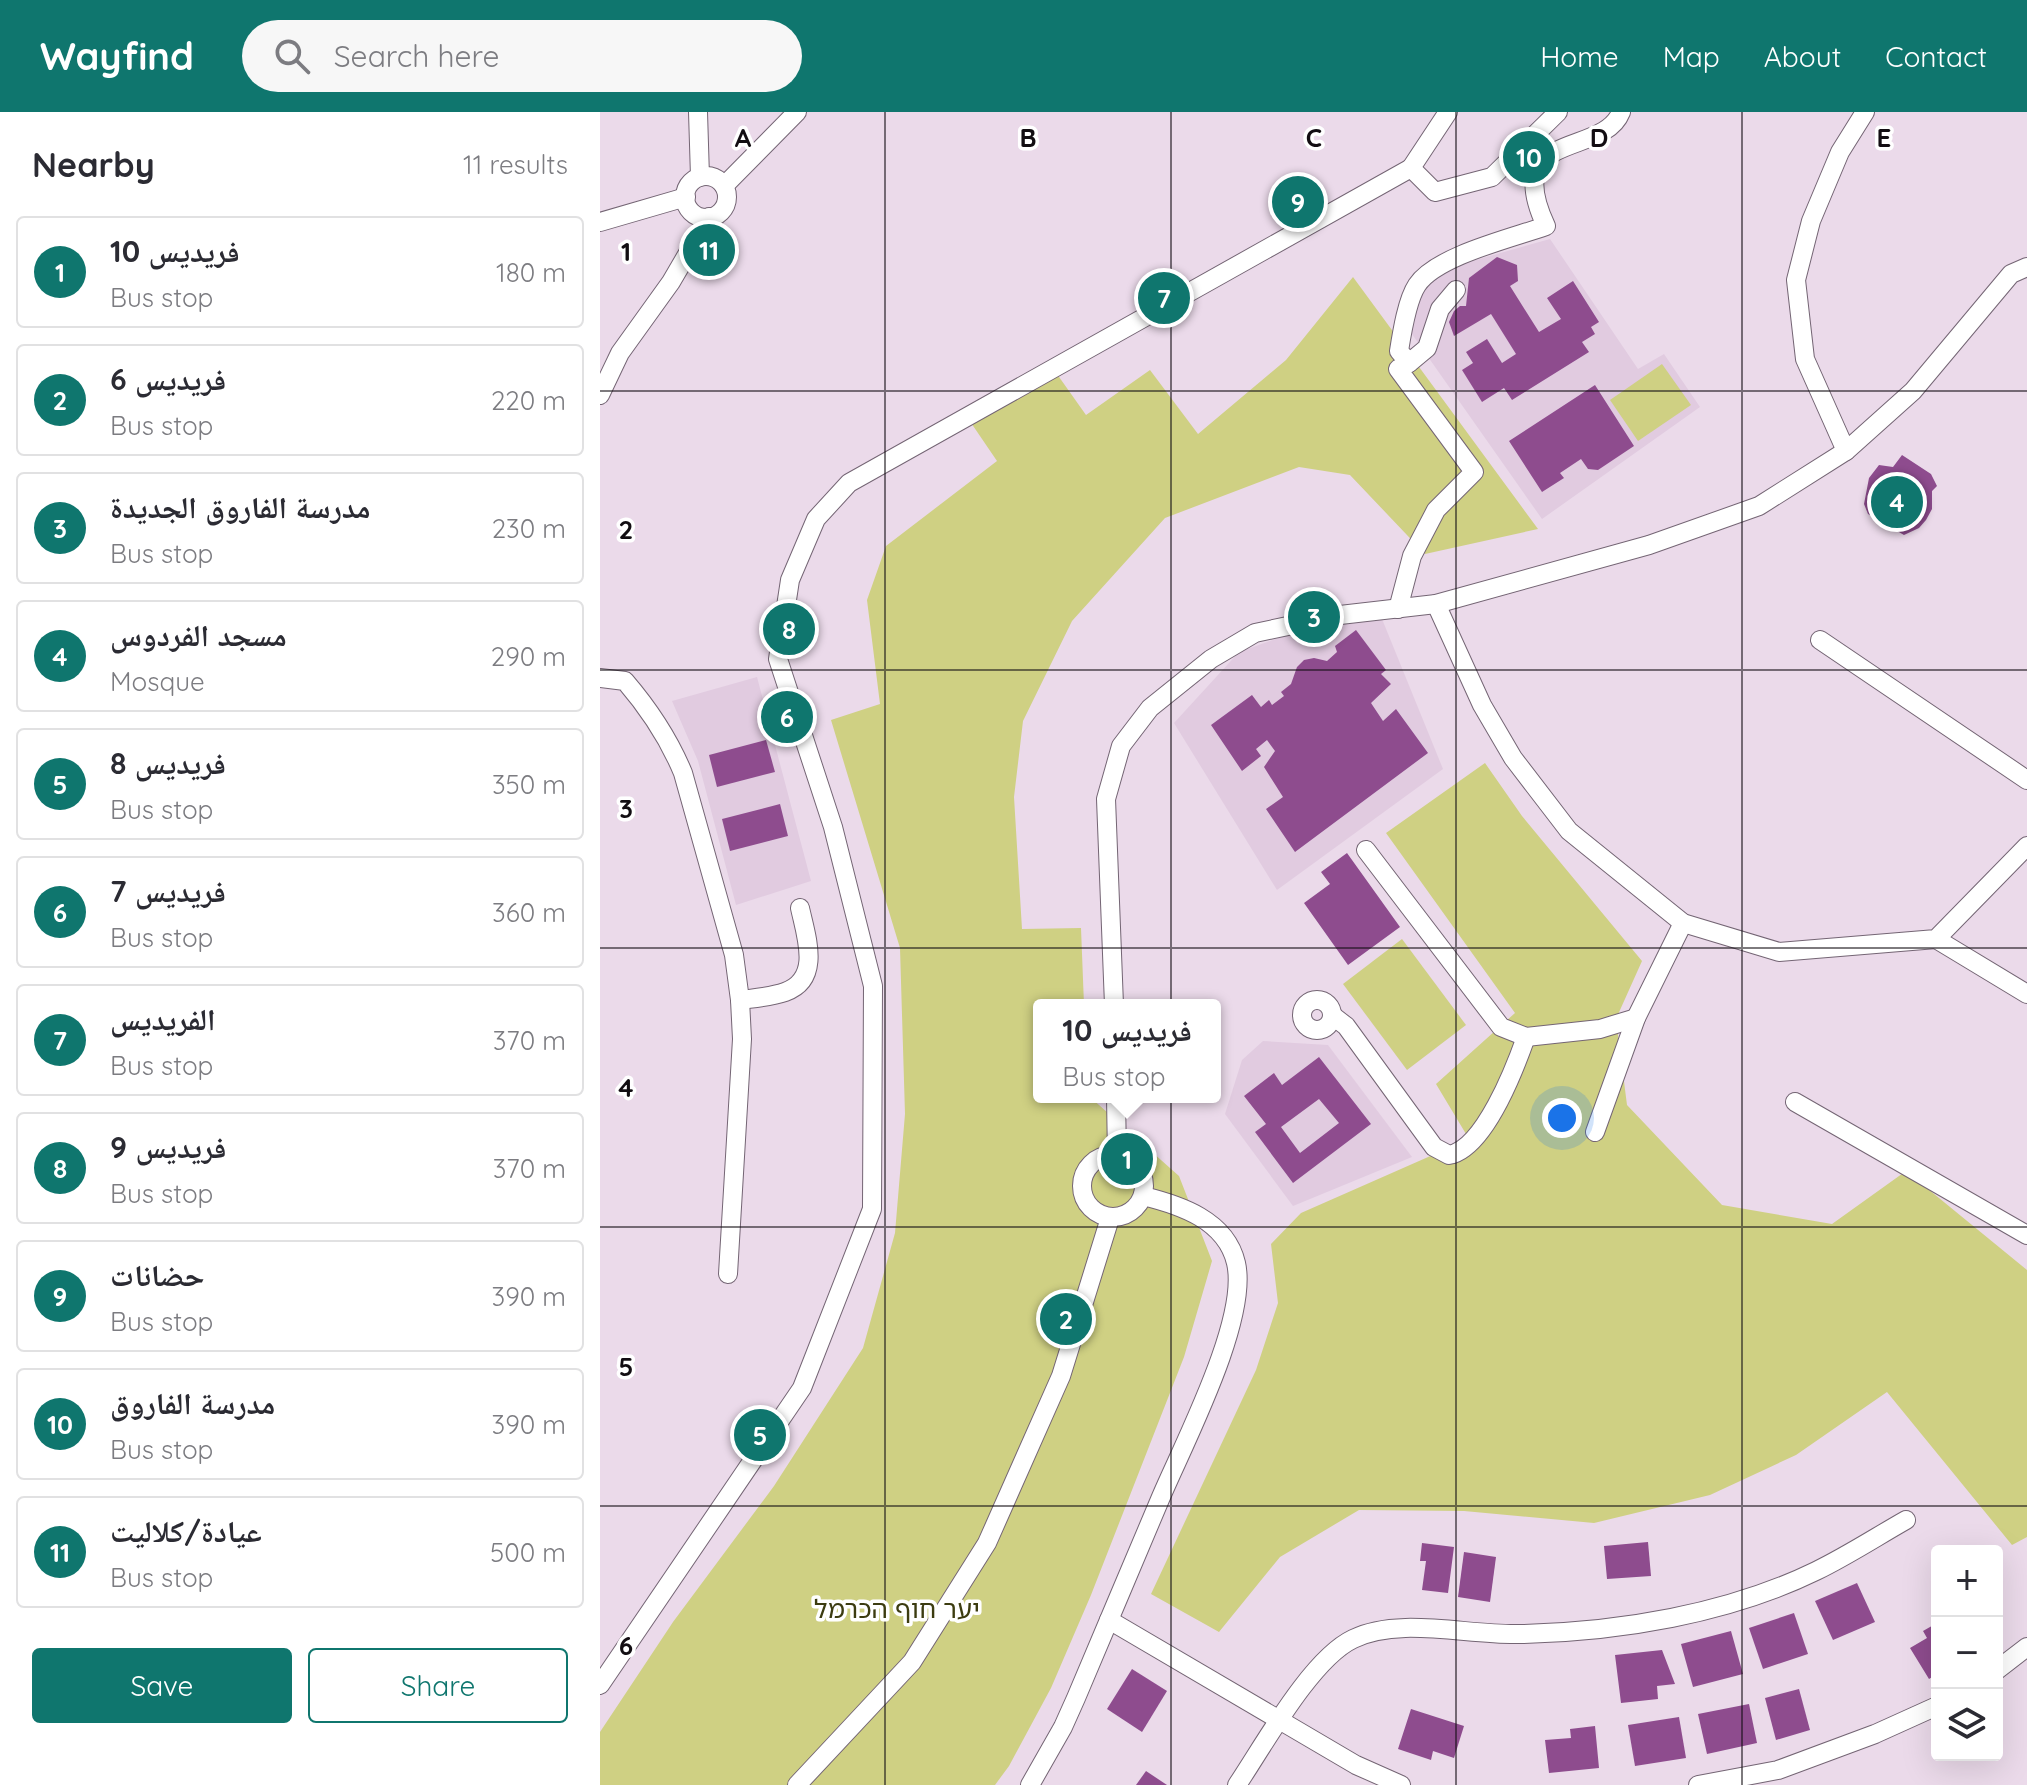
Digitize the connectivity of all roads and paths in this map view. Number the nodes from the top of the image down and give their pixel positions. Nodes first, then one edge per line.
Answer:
1 (698, 112) edge
2 (797, 112) edge
3 (1448, 112) edge
4 (1558, 112) edge
5 (1621, 112) edge
6 (1865, 112) edge
7 (1411, 168) junction
8 (700, 177) junction
9 (724, 186) junction
10 (686, 197) junction
11 (709, 217) junction
12 (600, 222) edge
13 (2027, 267) edge
14 (1456, 290) dead end
15 (1409, 363) junction
16 (600, 395) edge
17 (1846, 451) junction
18 (1436, 604) junction
19 (1398, 609) junction
20 (1820, 640) dead end
21 (600, 678) edge
22 (2027, 780) edge
23 (2027, 846) edge
24 (1366, 850) dead end
25 (800, 908) dead end
26 (1683, 923) junction
27 (1936, 939) junction
28 (2027, 994) edge
29 (1114, 999) edge
30 (740, 1000) junction
31 (1333, 1016) dead end
32 (1636, 1018) junction
33 (1526, 1037) junction
34 (1795, 1102) dead end
35 (1116, 1103) edge
36 (1595, 1132) dead end
37 (1117, 1156) junction
38 (1143, 1196) junction
39 (1110, 1218) junction
40 (2027, 1235) edge
41 (728, 1274) dead end
42 (1906, 1520) dead end
43 (1109, 1620) junction
44 (2027, 1647) edge
45 (2003, 1665) edge
46 (600, 1685) edge
47 (1931, 1709) edge
48 (1279, 1722) junction
49 (797, 1785) edge
50 (1030, 1785) edge
51 (1237, 1785) edge
52 (1401, 1785) edge
53 (1698, 1785) edge

1 - 8 street
2 - 9 street
3 - 7 street
4 - 7 street
5 - 15 street
6 - 17 street
7 - 46 street
8 - 9 street
8 - 10 street
9 - 11 street
10 - 11 street
10 - 12 street
11 - 16 street
13 - 17 street
14 - 15 street
15 - 19 street
17 - 18 street
18 - 19 street
18 - 26 street
19 - 29 street
20 - 22 street
21 - 30 street
23 - 27 street
24 - 33 street
25 - 30 street
26 - 27 street
26 - 32 street
27 - 28 street
30 - 41 street
31 - 33 street
32 - 33 street
32 - 36 street
34 - 40 street
35 - 37 street
37 - 38 street
37 - 39 street
38 - 39 street
38 - 43 street
39 - 49 street
42 - 48 street
43 - 48 street
43 - 50 street
44 - 45 street
47 - 53 street
48 - 51 street
48 - 52 street

